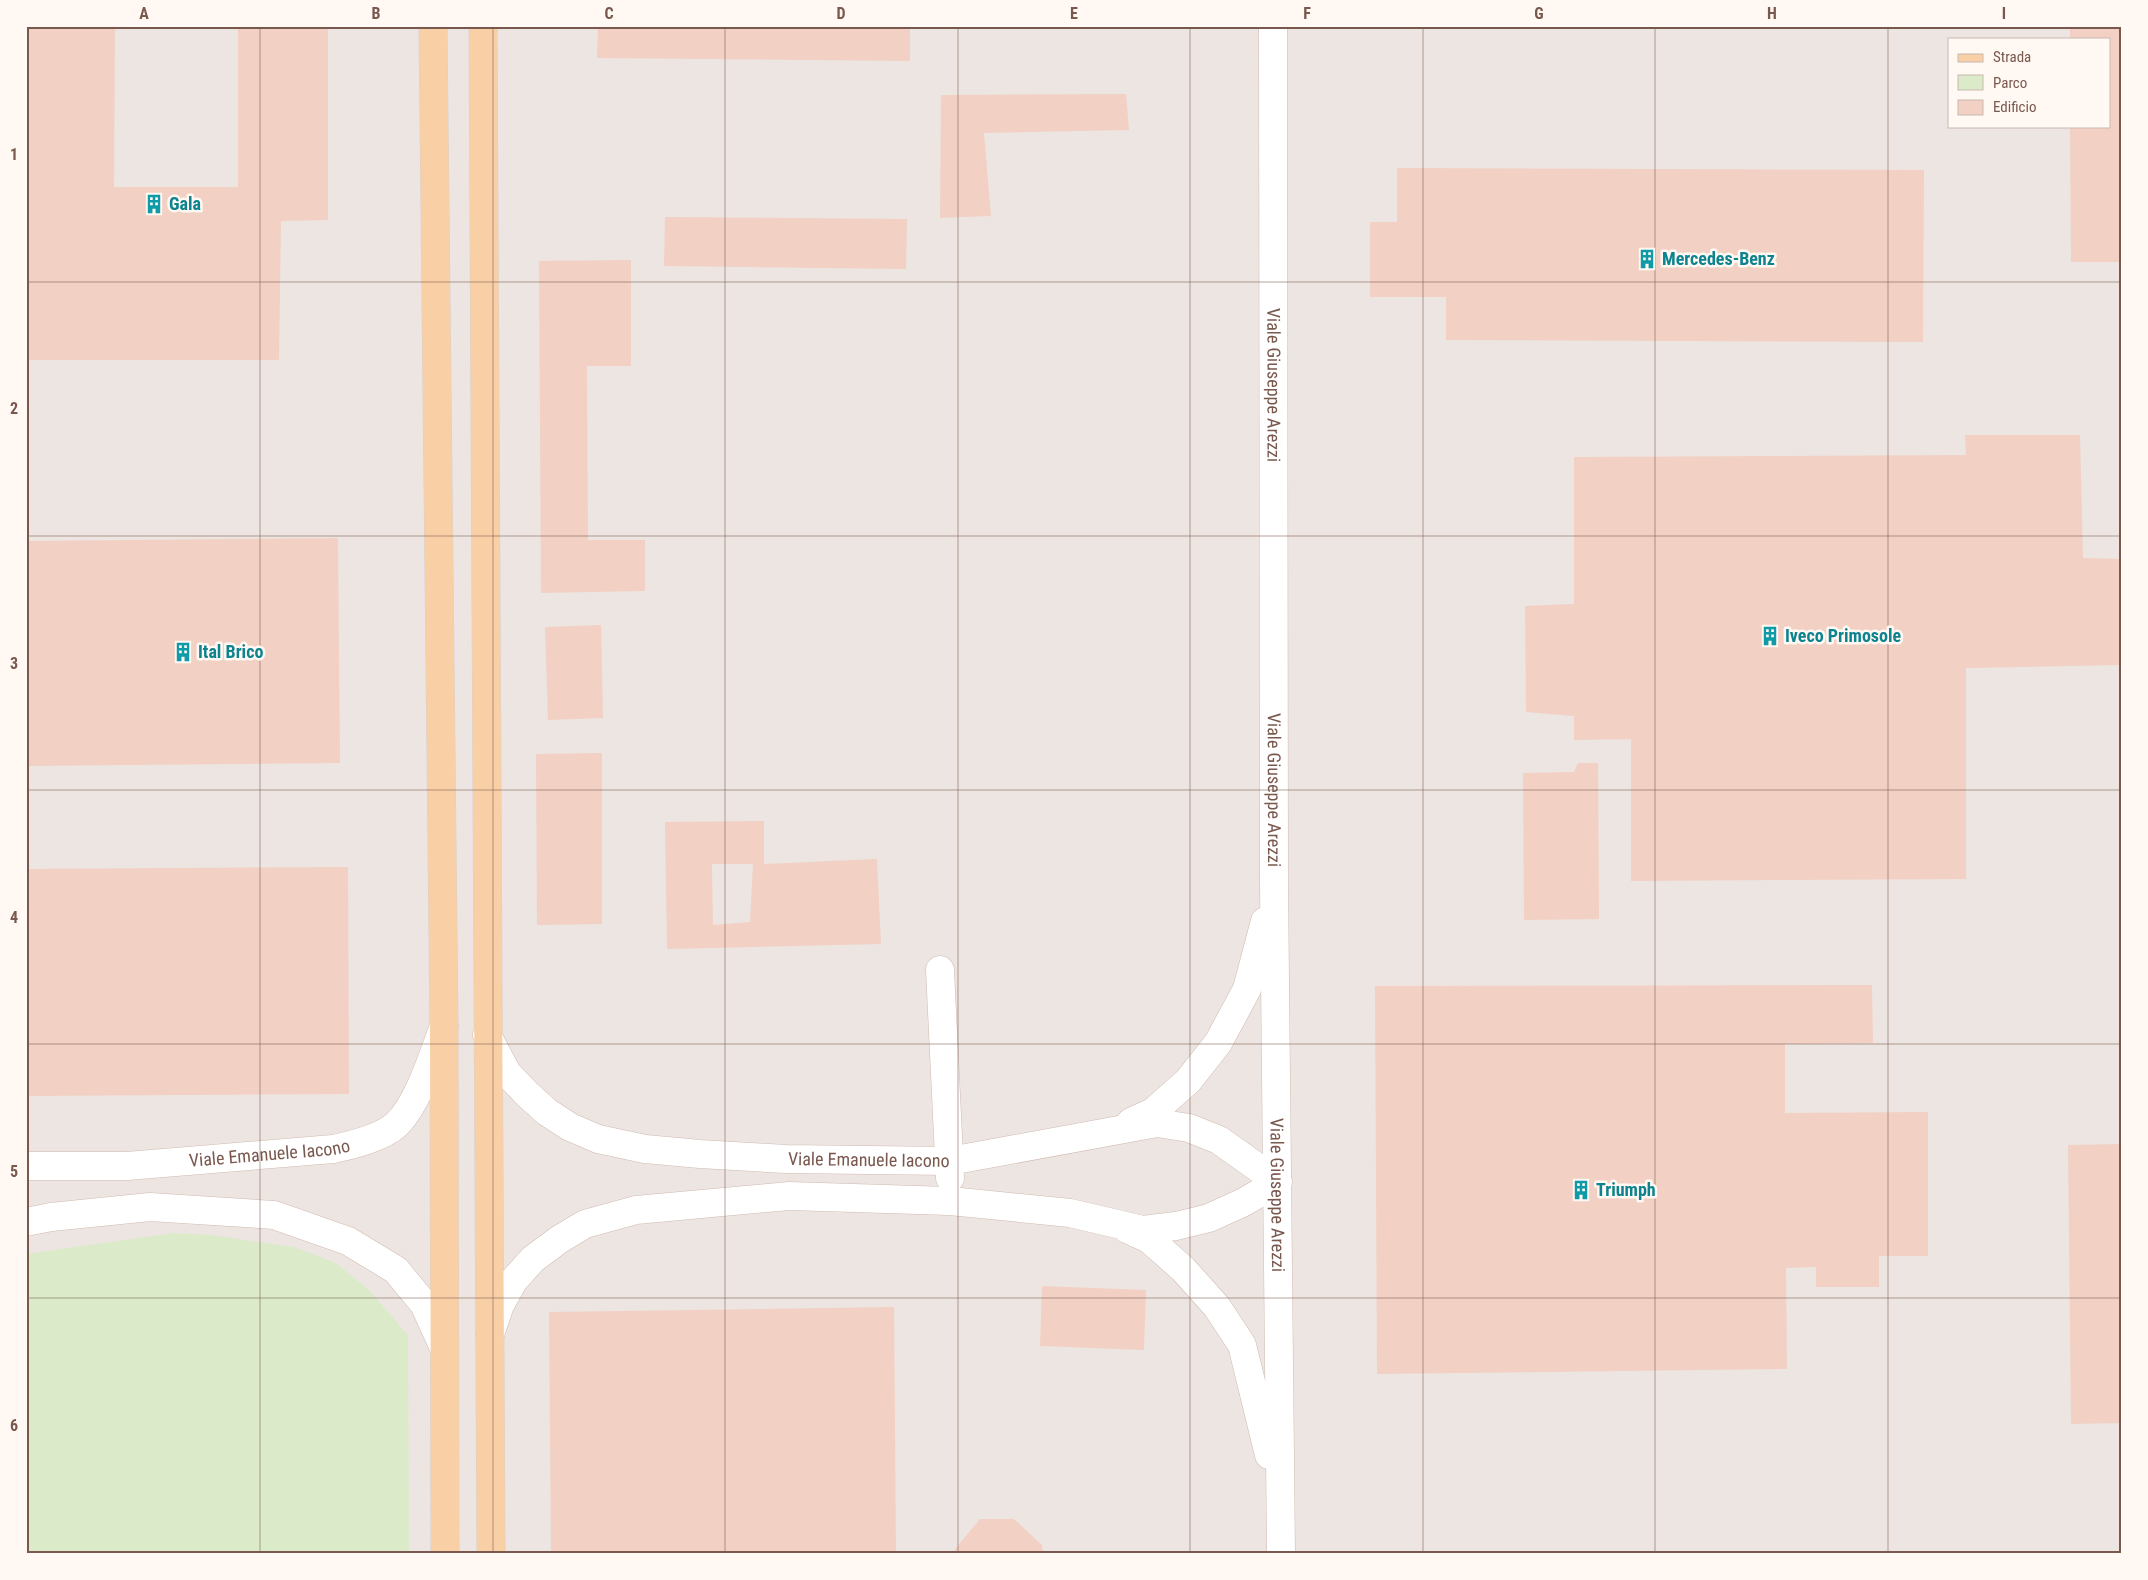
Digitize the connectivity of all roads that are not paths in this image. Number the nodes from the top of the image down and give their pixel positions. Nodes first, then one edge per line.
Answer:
1 (433, 26) edge
2 (483, 26) edge
3 (1273, 26) edge
4 (1274, 885) junction
5 (940, 970) dead end
6 (444, 1025) junction
7 (487, 1035) junction
8 (1109, 1132) junction
9 (950, 1161) junction
10 (26, 1166) edge
11 (1278, 1182) junction
12 (950, 1201) junction
13 (26, 1222) edge
14 (1110, 1222) junction
15 (490, 1336) junction
16 (444, 1348) junction
17 (1280, 1500) junction
18 (445, 1554) edge
19 (491, 1554) edge
20 (1281, 1554) edge

1 - 6 main road
2 - 7 main road
3 - 4 street, Viale Giuseppe Arezzi
4 - 8 street
4 - 11 street, Viale Giuseppe Arezzi
5 - 9 street
6 - 10 street, Viale Emanuele Iacono
6 - 16 main road
7 - 9 street, Viale Emanuele Iacono
7 - 15 main road
8 - 9 street, Viale Emanuele Iacono
8 - 11 street, Viale Emanuele Iacono
9 - 12 street
11 - 14 street
11 - 17 street, Viale Giuseppe Arezzi
12 - 14 street
12 - 15 street
13 - 16 street
14 - 17 street
15 - 19 main road
16 - 18 main road
17 - 20 street, Viale Giuseppe Arezzi

